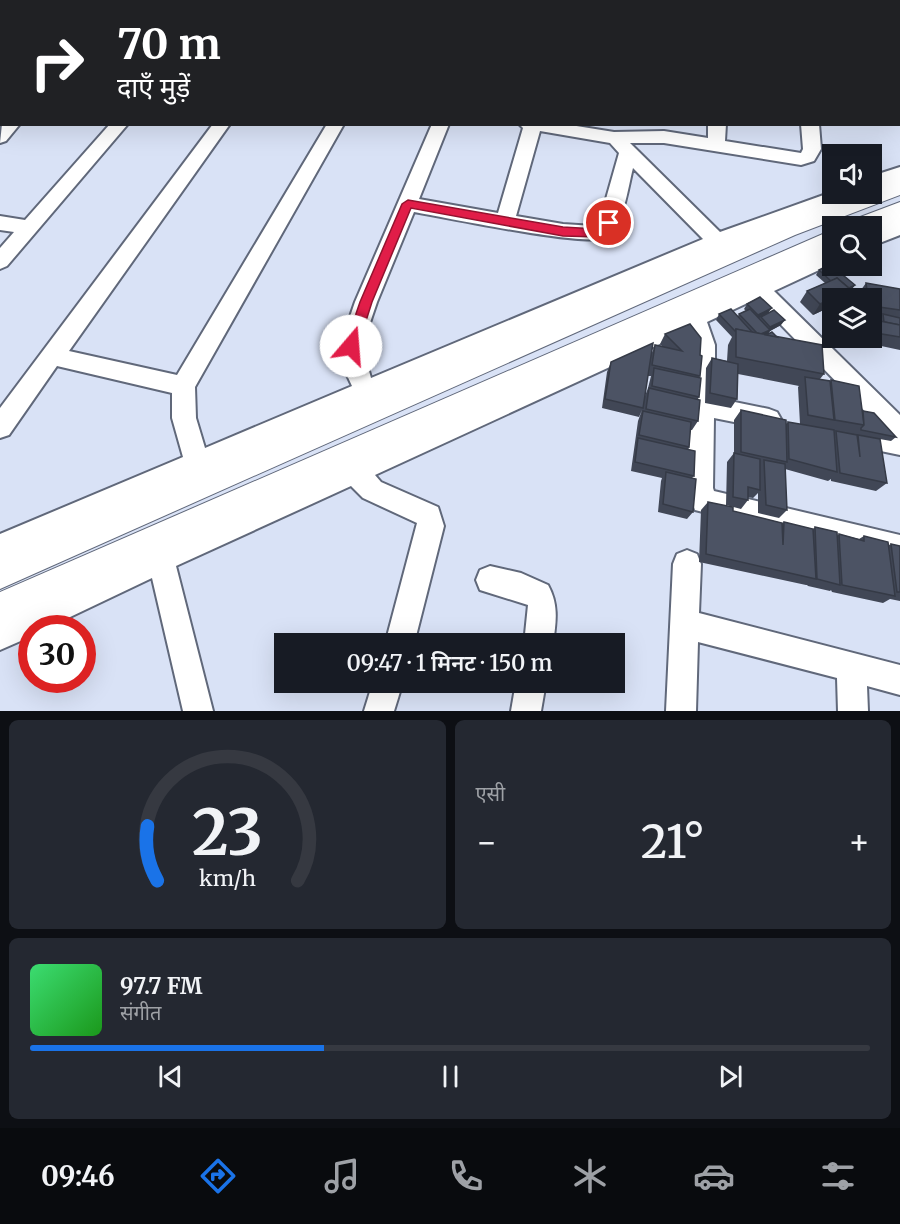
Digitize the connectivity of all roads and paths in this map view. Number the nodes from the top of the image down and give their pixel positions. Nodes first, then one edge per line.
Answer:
1 (118, 126) edge
2 (221, 126) edge
3 (335, 126) edge
4 (440, 126) edge
5 (530, 126) edge
6 (543, 126) edge
7 (717, 126) edge
8 (810, 126) edge
9 (607, 131) edge
10 (716, 146) junction
11 (628, 152) junction
12 (900, 173) edge
13 (882, 179) edge
14 (900, 185) edge
15 (822, 202) edge
16 (408, 204) junction
17 (900, 211) edge
18 (882, 219) edge
19 (505, 221) junction
20 (0, 223) edge
21 (29, 227) junction
22 (900, 227) edge
23 (882, 235) edge
24 (717, 241) junction
25 (822, 244) edge
26 (822, 260) edge
27 (0, 261) edge
28 (758, 288) junction
29 (694, 317) junction
30 (52, 356) junction
31 (183, 386) junction
32 (366, 391) junction
33 (703, 406) junction
34 (4, 415) edge
35 (796, 424) edge
36 (831, 431) edge
37 (900, 431) edge
38 (900, 444) edge
39 (197, 463) junction
40 (355, 472) junction
41 (0, 547) edge
42 (900, 548) edge
43 (161, 560) junction
44 (687, 564) dead end
45 (0, 570) edge
46 (490, 579) dead end
47 (0, 612) edge
48 (685, 624) junction
49 (402, 633) edge
50 (540, 633) edge
51 (0, 636) edge
52 (850, 667) junction
53 (900, 680) edge
54 (385, 693) edge
55 (529, 693) edge
56 (198, 711) edge
57 (380, 711) edge
58 (526, 711) edge
59 (681, 711) edge
60 (853, 711) edge

1 - 21 street
2 - 30 street
3 - 31 street
4 - 16 street
5 - 19 street
6 - 9 street
7 - 10 street
8 - 10 street
9 - 10 street
9 - 11 street
11 - 19 street
11 - 24 street
12 - 13 street
14 - 45 main road
15 - 24 street
16 - 19 street
16 - 32 street
17 - 18 main road
20 - 21 street
21 - 27 street
22 - 23 street
24 - 32 street
25 - 47 main road
26 - 28 street
28 - 29 street
28 - 37 street
29 - 33 street
29 - 40 street
30 - 31 street
30 - 34 street
31 - 39 street
32 - 39 street
33 - 35 street
33 - 42 street
36 - 38 street
39 - 41 street
40 - 43 street
40 - 49 street
43 - 51 street
43 - 56 street
44 - 48 street
46 - 50 street
48 - 52 street
48 - 59 street
52 - 53 street
52 - 60 street
54 - 57 street
55 - 58 street

